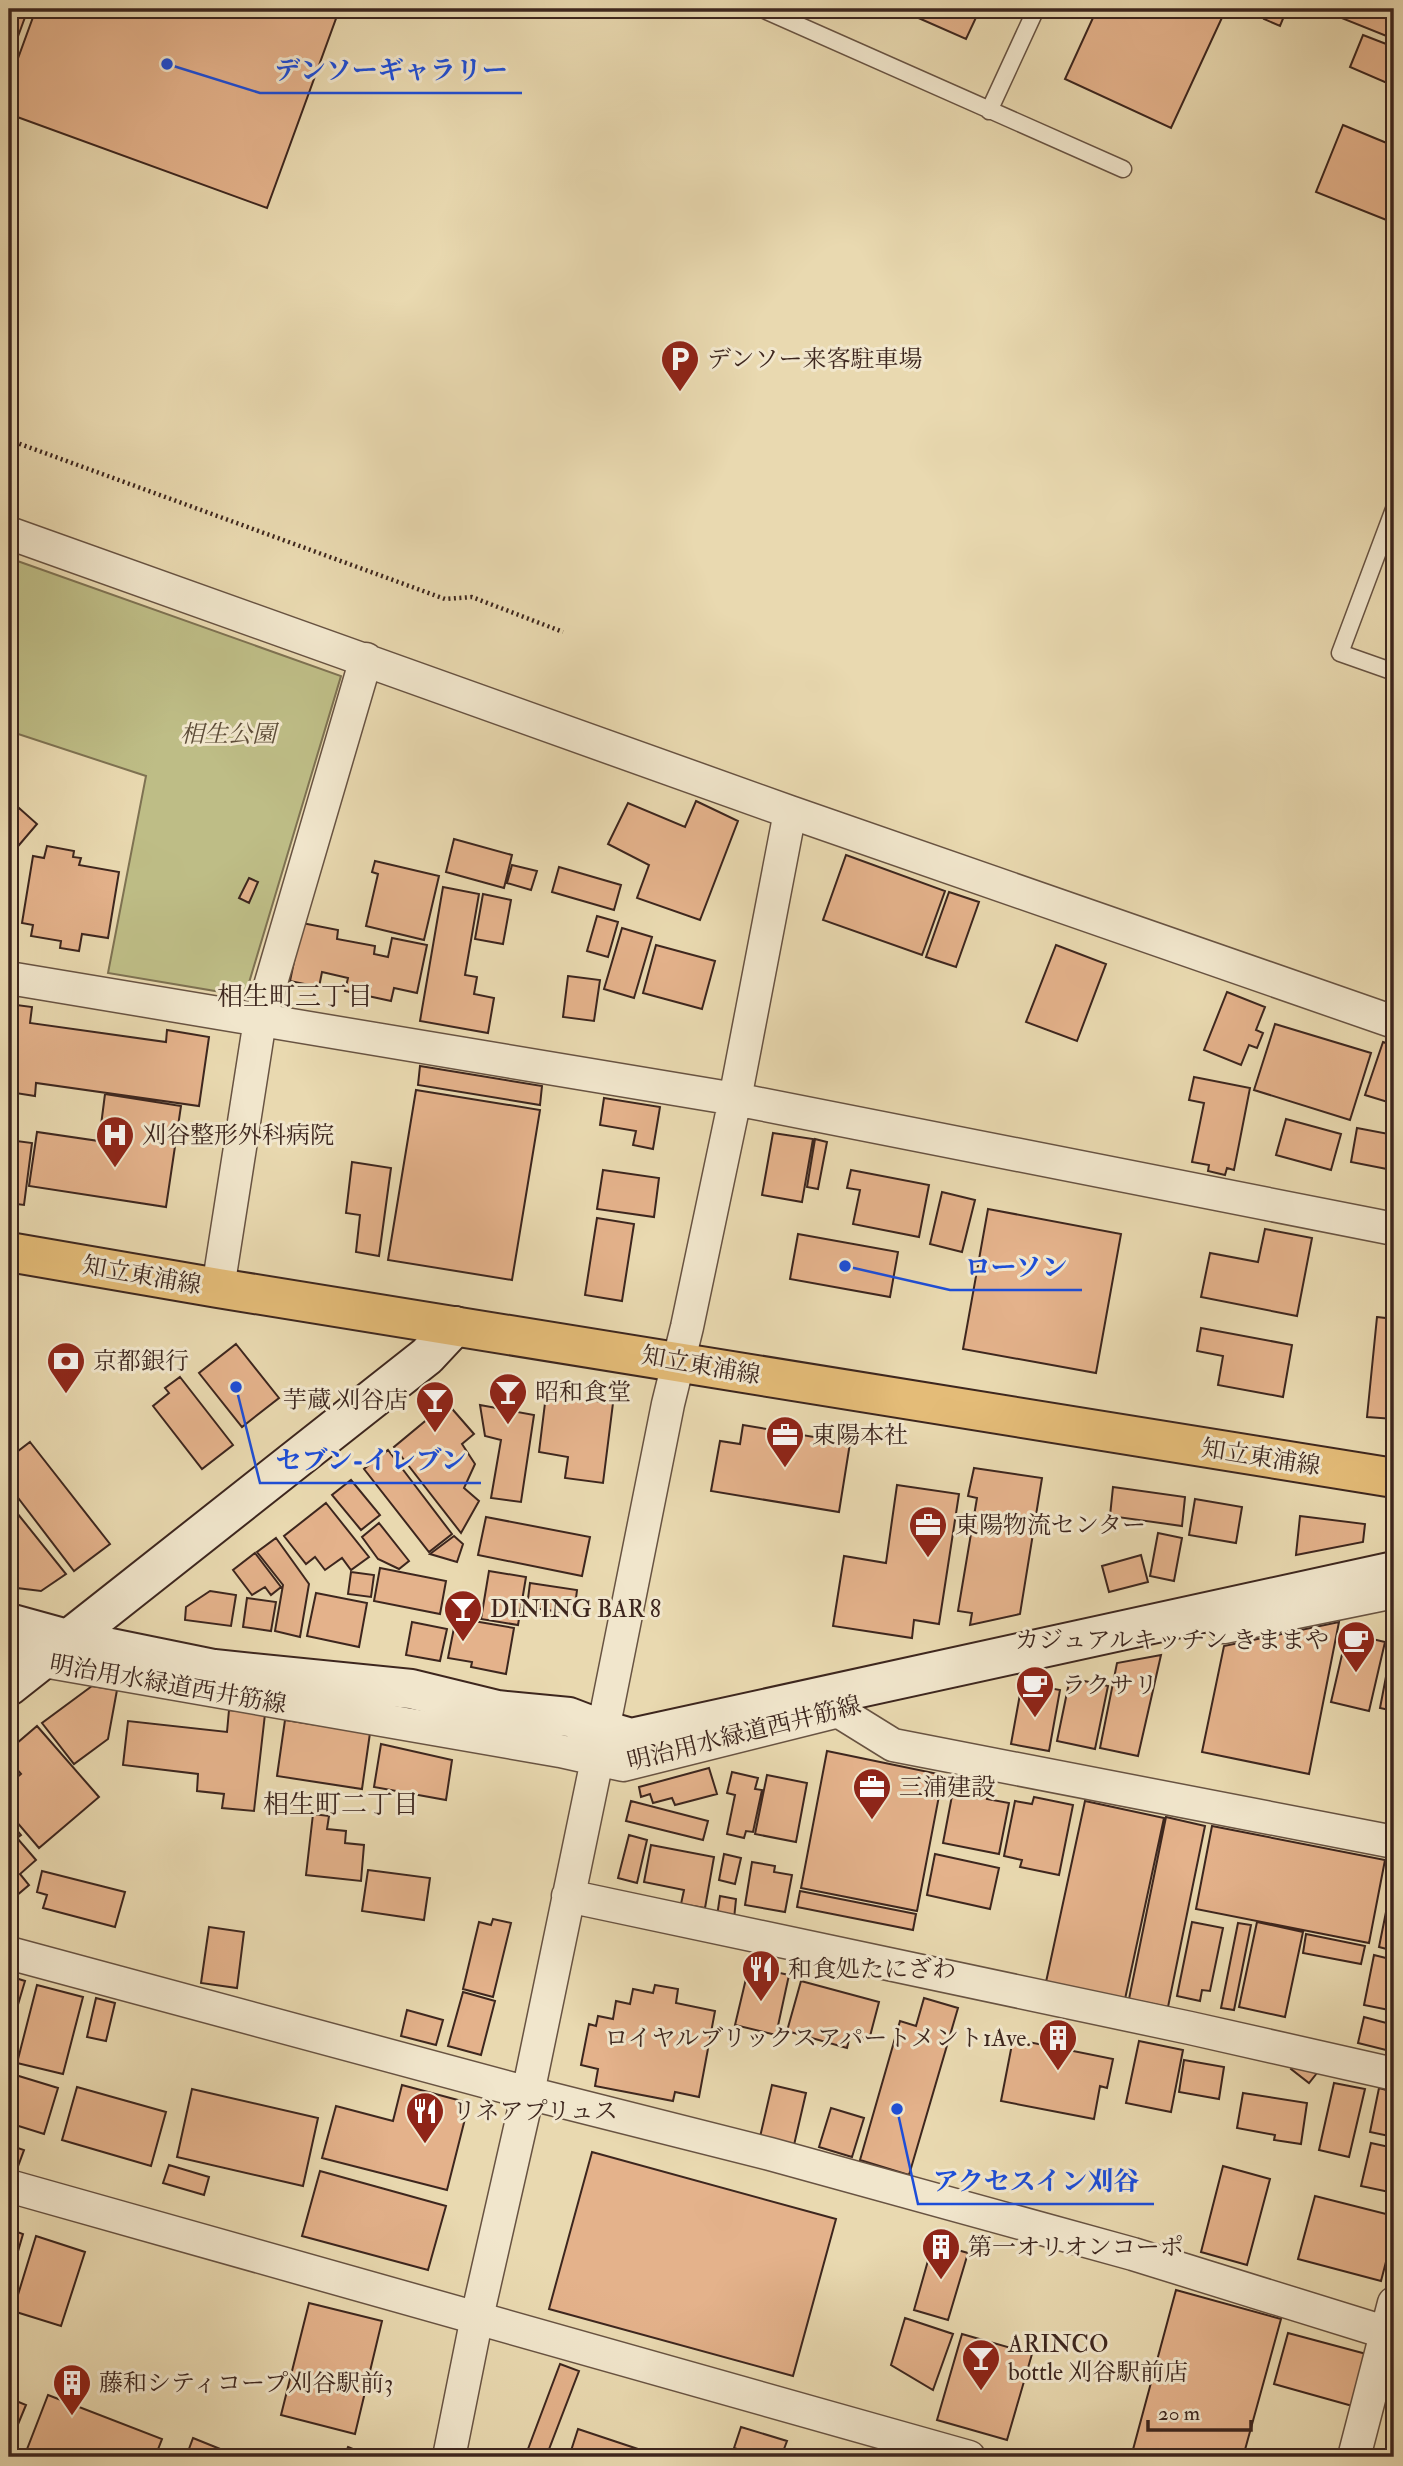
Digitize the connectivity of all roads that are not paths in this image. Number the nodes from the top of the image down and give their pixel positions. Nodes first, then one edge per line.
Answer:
1 (762, 9) edge
2 (1036, 9) edge
3 (989, 111) junction
4 (1123, 169) dead end
5 (1394, 509) edge
6 (9, 533) edge
7 (366, 659) junction
8 (1394, 672) edge
9 (790, 812) junction
10 (9, 978) edge
11 (260, 1020) junction
12 (1394, 1022) edge
13 (735, 1099) junction
14 (1394, 1230) edge
15 (9, 1252) edge
16 (218, 1288) junction
17 (454, 1326) junction
18 (680, 1362) junction
19 (1394, 1478) edge
20 (1394, 1571) edge
21 (1394, 1592) edge
22 (9, 1623) edge
23 (38, 1652) edge
24 (9, 1686) edge
25 (827, 1704) junction
26 (600, 1745) junction
27 (1394, 1842) edge
28 (568, 1896) junction
29 (9, 1953) edge
30 (1394, 2074) edge
31 (528, 2093) junction
32 (9, 2186) edge
33 (477, 2317) junction
34 (1392, 2324) edge
35 (449, 2457) edge
36 (969, 2457) edge
37 (1354, 2457) edge

1 - 3 lane
2 - 3 lane
3 - 4 lane
5 - 8 lane
6 - 7 street
7 - 9 street
7 - 11 street
9 - 12 street
9 - 13 street
10 - 11 street
11 - 13 street
11 - 16 street
13 - 14 street
13 - 18 street
15 - 16 main road, 知立東浦線
16 - 17 main road, 知立東浦線
17 - 18 main road, 知立東浦線
17 - 23 street
18 - 19 main road, 知立東浦線
18 - 26 street
20 - 25 street
21 - 25 street, 明治用水緑道西井筋線
22 - 23 street
23 - 24 street
23 - 26 street
25 - 26 street
25 - 27 street
26 - 28 street
28 - 30 street
28 - 31 street
29 - 31 street
31 - 33 street
31 - 34 street
32 - 33 street
33 - 35 street
33 - 36 street
34 - 37 street

